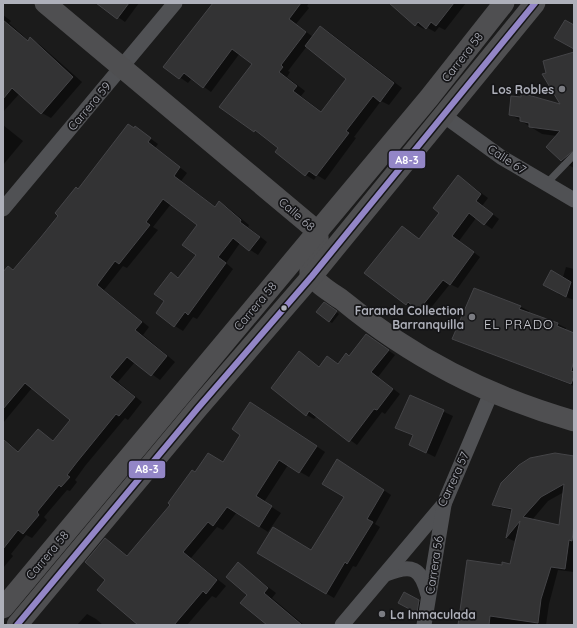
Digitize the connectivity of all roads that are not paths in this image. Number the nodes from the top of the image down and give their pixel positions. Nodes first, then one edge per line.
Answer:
1 (45, 3) edge
2 (175, 3) edge
3 (504, 3) edge
4 (535, 3) edge
5 (122, 67) junction
6 (423, 104) junction
7 (441, 117) junction
8 (574, 155) edge
9 (545, 184) junction
10 (574, 200) edge
11 (3, 209) edge
12 (317, 231) junction
13 (312, 276) junction
14 (491, 393) junction
15 (574, 421) edge
16 (444, 504) junction
17 (386, 574) junction
18 (428, 597) junction
19 (3, 608) edge
20 (17, 625) edge
21 (342, 625) edge
22 (424, 625) edge

1 - 5 street, Calle 68
2 - 5 street, Carrera 59
3 - 6 street, Carrera 58
4 - 7 street, Carrera 58
5 - 11 street, Carrera 59
5 - 12 street, Calle 68
6 - 7 street
6 - 12 street, Carrera 58
7 - 9 street, Calle 67
7 - 13 street, Carrera 58
8 - 9 lane
9 - 10 street, Calle 67
12 - 13 street, Calle 68
12 - 19 street, Carrera 58
13 - 14 street
13 - 20 street, Carrera 58
14 - 15 street
14 - 16 street, Carrera 57
16 - 17 street, Carrera 57
16 - 18 street, Carrera 56
17 - 18 street
17 - 21 street, Carrera 57
18 - 22 street, Carrera 56

